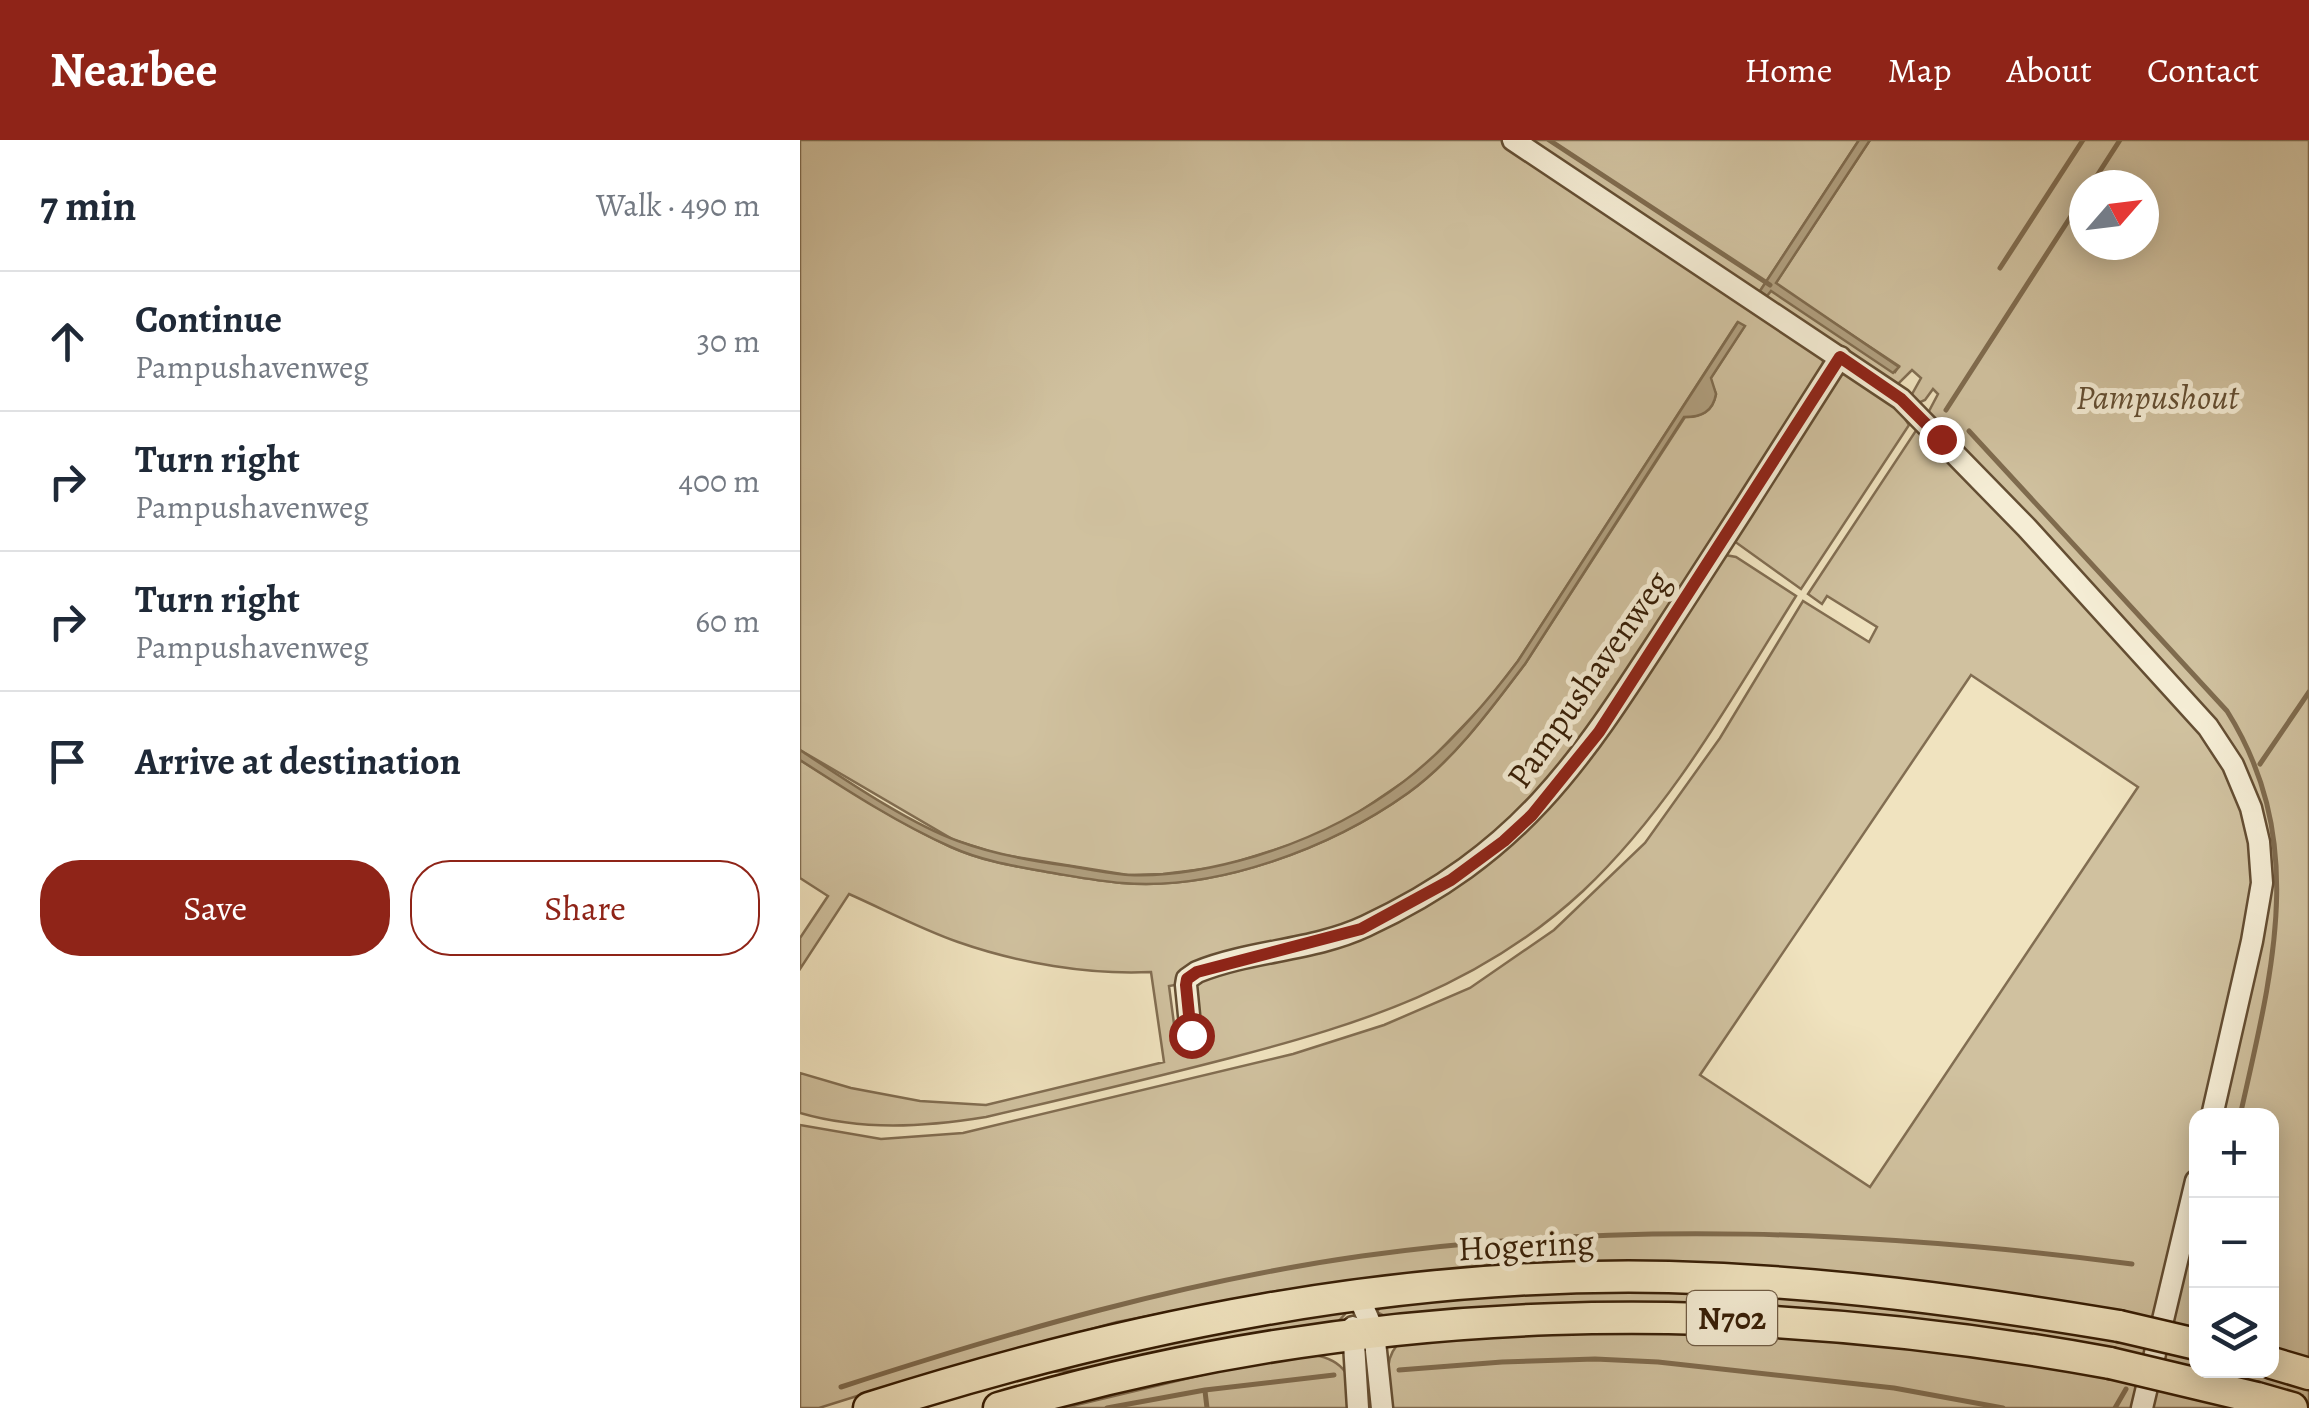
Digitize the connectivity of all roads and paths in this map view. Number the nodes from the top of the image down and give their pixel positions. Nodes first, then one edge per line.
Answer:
1 (1513, 140) edge
2 (1840, 357) junction
3 (1191, 1035) dead end
4 (2214, 1108) edge
5 (2192, 1198) edge
6 (1358, 1295) junction
7 (1362, 1333) junction
8 (2189, 1342) edge
9 (2279, 1365) edge
10 (2309, 1374) edge
11 (869, 1408) edge
12 (999, 1408) edge
13 (1358, 1408) edge
14 (1382, 1408) edge
15 (2142, 1408) edge
16 (2292, 1408) edge

1 - 2 street
2 - 3 street, Pampushavenweg
2 - 4 street
5 - 15 street
6 - 7 street
6 - 8 highway, Hogering / N702, bridge
6 - 11 highway, Hogering / N702
7 - 12 highway, Hogering / N702
7 - 13 street
7 - 14 street
7 - 16 highway, Hogering / N702, bridge
9 - 10 highway

